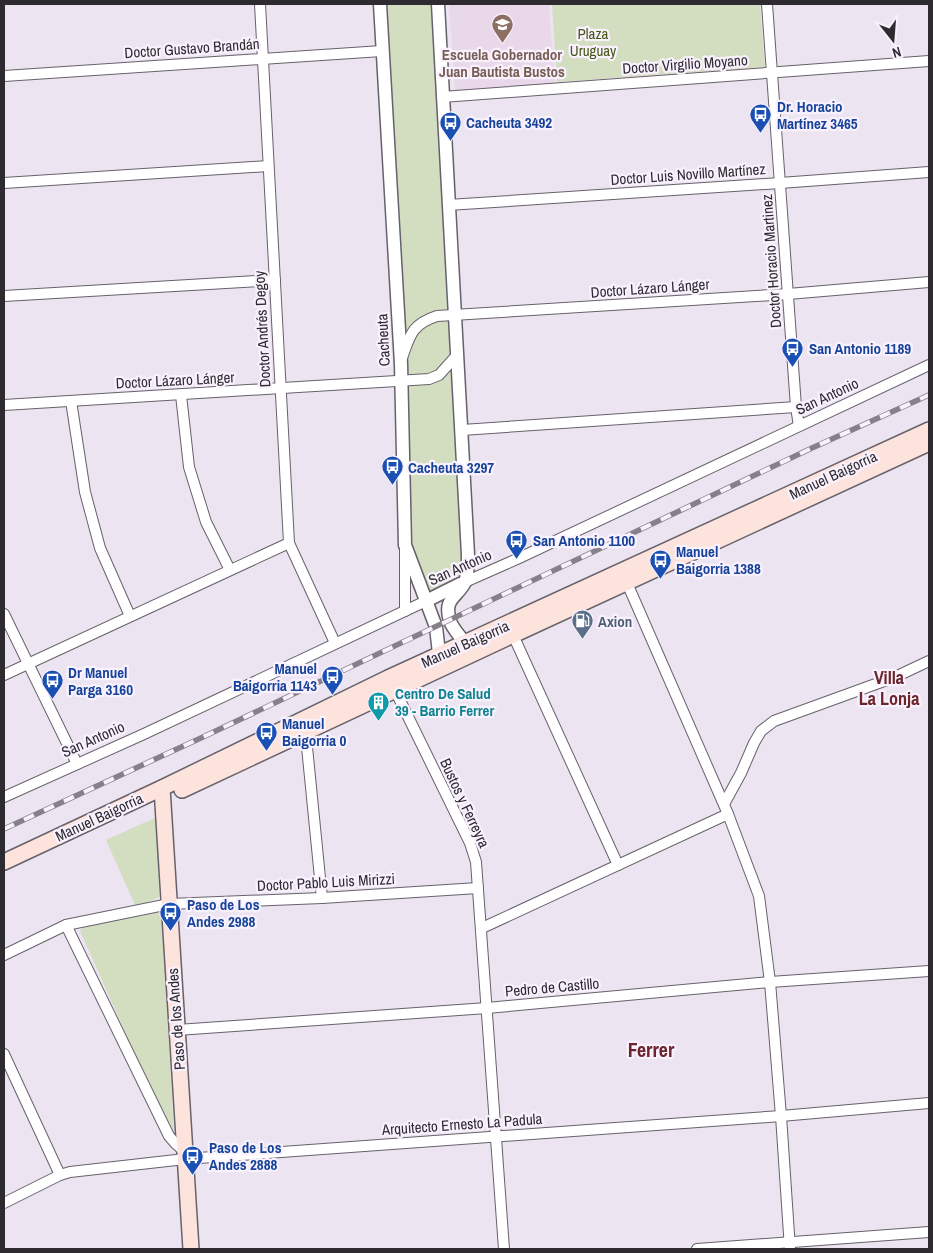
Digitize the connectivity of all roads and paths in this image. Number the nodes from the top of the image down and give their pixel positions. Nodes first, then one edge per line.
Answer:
1 (260, 4) edge
2 (380, 4) edge
3 (438, 4) edge
4 (767, 4) edge
5 (382, 51) junction
6 (262, 58) junction
7 (929, 61) edge
8 (772, 73) junction
9 (4, 76) edge
10 (442, 97) junction
11 (268, 166) junction
12 (929, 172) edge
13 (4, 183) edge
14 (780, 183) junction
15 (448, 205) junction
16 (275, 280) junction
17 (929, 282) edge
18 (788, 294) junction
19 (4, 296) edge
20 (455, 315) junction
21 (457, 355) junction
22 (400, 364) junction
23 (929, 365) edge
24 (401, 381) junction
25 (280, 389) junction
26 (182, 395) junction
27 (72, 401) junction
28 (4, 405) edge
29 (796, 407) junction
30 (799, 426) junction
31 (462, 430) junction
32 (929, 430) edge
33 (929, 443) edge
34 (289, 543) junction
35 (405, 545) junction
36 (230, 570) junction
37 (465, 582) junction
38 (627, 583) junction
39 (426, 601) junction
40 (405, 611) junction
41 (4, 614) edge
42 (130, 616) junction
43 (513, 635) junction
44 (335, 643) junction
45 (468, 649) junction
46 (929, 661) edge
47 (441, 662) junction
48 (27, 664) junction
49 (4, 675) edge
50 (392, 684) junction
51 (305, 725) junction
52 (76, 764) junction
53 (162, 794) junction
54 (4, 797) edge
55 (726, 809) junction
56 (4, 862) edge
57 (618, 865) junction
58 (4, 873) edge
59 (478, 888) junction
60 (322, 898) junction
61 (169, 904) junction
62 (66, 925) junction
63 (482, 928) junction
64 (4, 955) edge
65 (929, 971) edge
66 (770, 982) junction
67 (487, 1008) junction
68 (177, 1030) junction
69 (4, 1054) edge
70 (929, 1103) edge
71 (781, 1116) junction
72 (496, 1136) junction
73 (185, 1156) junction
74 (60, 1175) junction
75 (4, 1202) edge
76 (929, 1232) edge
77 (789, 1246) edge
78 (190, 1249) edge
79 (504, 1249) edge
80 (697, 1249) edge

1 - 6 street, Doctor Andrés Degoy
2 - 5 street, Cacheuta
3 - 10 street
4 - 8 street, Doctor Horacio Martinez
5 - 6 street, Doctor Gustavo Brandán
5 - 22 street, Cacheuta
6 - 9 street, Doctor Gustavo Brandán
6 - 11 street, Doctor Andrés Degoy
7 - 8 street, Doctor Virgilio Moyano
8 - 10 street, Doctor Virgilio Moyano
8 - 14 street, Doctor Horacio Martinez
10 - 15 street
11 - 13 street
11 - 16 street, Doctor Andrés Degoy
12 - 14 street, Doctor Luis Novillo Martínez
14 - 15 street, Doctor Luis Novillo Martínez
14 - 18 street, Doctor Horacio Martinez
15 - 20 street
16 - 19 street
16 - 25 street, Doctor Andrés Degoy
17 - 18 street, Doctor Lázaro Lánger
18 - 20 street, Doctor Lázaro Lánger
18 - 29 street, Doctor Horacio Martinez
20 - 21 street
20 - 22 street, Doctor Lázaro Lánger
21 - 24 street, Doctor Lázaro Lánger
21 - 31 street
22 - 24 street, Cacheuta
23 - 30 street, San Antonio
24 - 25 street, Doctor Lázaro Lánger
24 - 35 street, Cacheuta
25 - 26 street, Doctor Lázaro Lánger
25 - 34 street, Doctor Andrés Degoy
26 - 27 street, Doctor Lázaro Lánger
26 - 36 street
27 - 28 street, Doctor Lázaro Lánger
27 - 42 street
29 - 30 street, Doctor Horacio Martinez
29 - 31 street
30 - 37 street, San Antonio
31 - 37 street
32 - 45 main road, Manuel Baigorria
33 - 38 main road, Manuel Baigorria
34 - 36 street
34 - 44 street, Doctor Andrés Degoy
35 - 39 street, Cacheuta
35 - 40 street
36 - 42 street
37 - 39 street, San Antonio
37 - 45 street
38 - 43 main road, Manuel Baigorria
38 - 55 street
39 - 40 street, San Antonio
39 - 47 street, Cacheuta
40 - 44 street, San Antonio
41 - 48 street
42 - 48 street
43 - 45 main road, Manuel Baigorria
43 - 57 street
44 - 52 street, San Antonio
45 - 47 main road, Manuel Baigorria
46 - 55 street
47 - 50 main road, Manuel Baigorria
48 - 49 street
48 - 52 street
50 - 51 main road, Manuel Baigorria
50 - 59 street, Bustos y Ferreyra
51 - 53 main road, Manuel Baigorria
51 - 60 street
52 - 54 street, San Antonio
53 - 56 main road, Manuel Baigorria
53 - 58 main road, Manuel Baigorria
53 - 61 main road, Paso de los Andes
55 - 57 street
55 - 66 street
57 - 63 street
59 - 60 street, Doctor Pablo Luis Mirizzi
59 - 63 street, Bustos y Ferreyra
60 - 61 street, Doctor Pablo Luis Mirizzi
61 - 62 street, Doctor Pablo Luis Mirizzi
61 - 68 main road, Paso de los Andes
62 - 64 street, Doctor Pablo Luis Mirizzi
62 - 73 street
63 - 67 street, Bustos y Ferreyra
65 - 66 street, Pedro de Castillo
66 - 67 street, Pedro de Castillo
66 - 71 street
67 - 68 street, Pedro de Castillo
67 - 72 street, Bustos y Ferreyra
68 - 73 main road, Paso de los Andes
69 - 74 street
70 - 71 street, Arquitecto Ernesto La Padula
71 - 72 street, Arquitecto Ernesto La Padula
71 - 77 street
72 - 73 street, Arquitecto Ernesto La Padula
72 - 79 street, Bustos y Ferreyra
73 - 74 street, Arquitecto Ernesto La Padula
73 - 78 main road, Paso de los Andes
74 - 75 street, Arquitecto Ernesto La Padula
76 - 77 street
77 - 80 street

